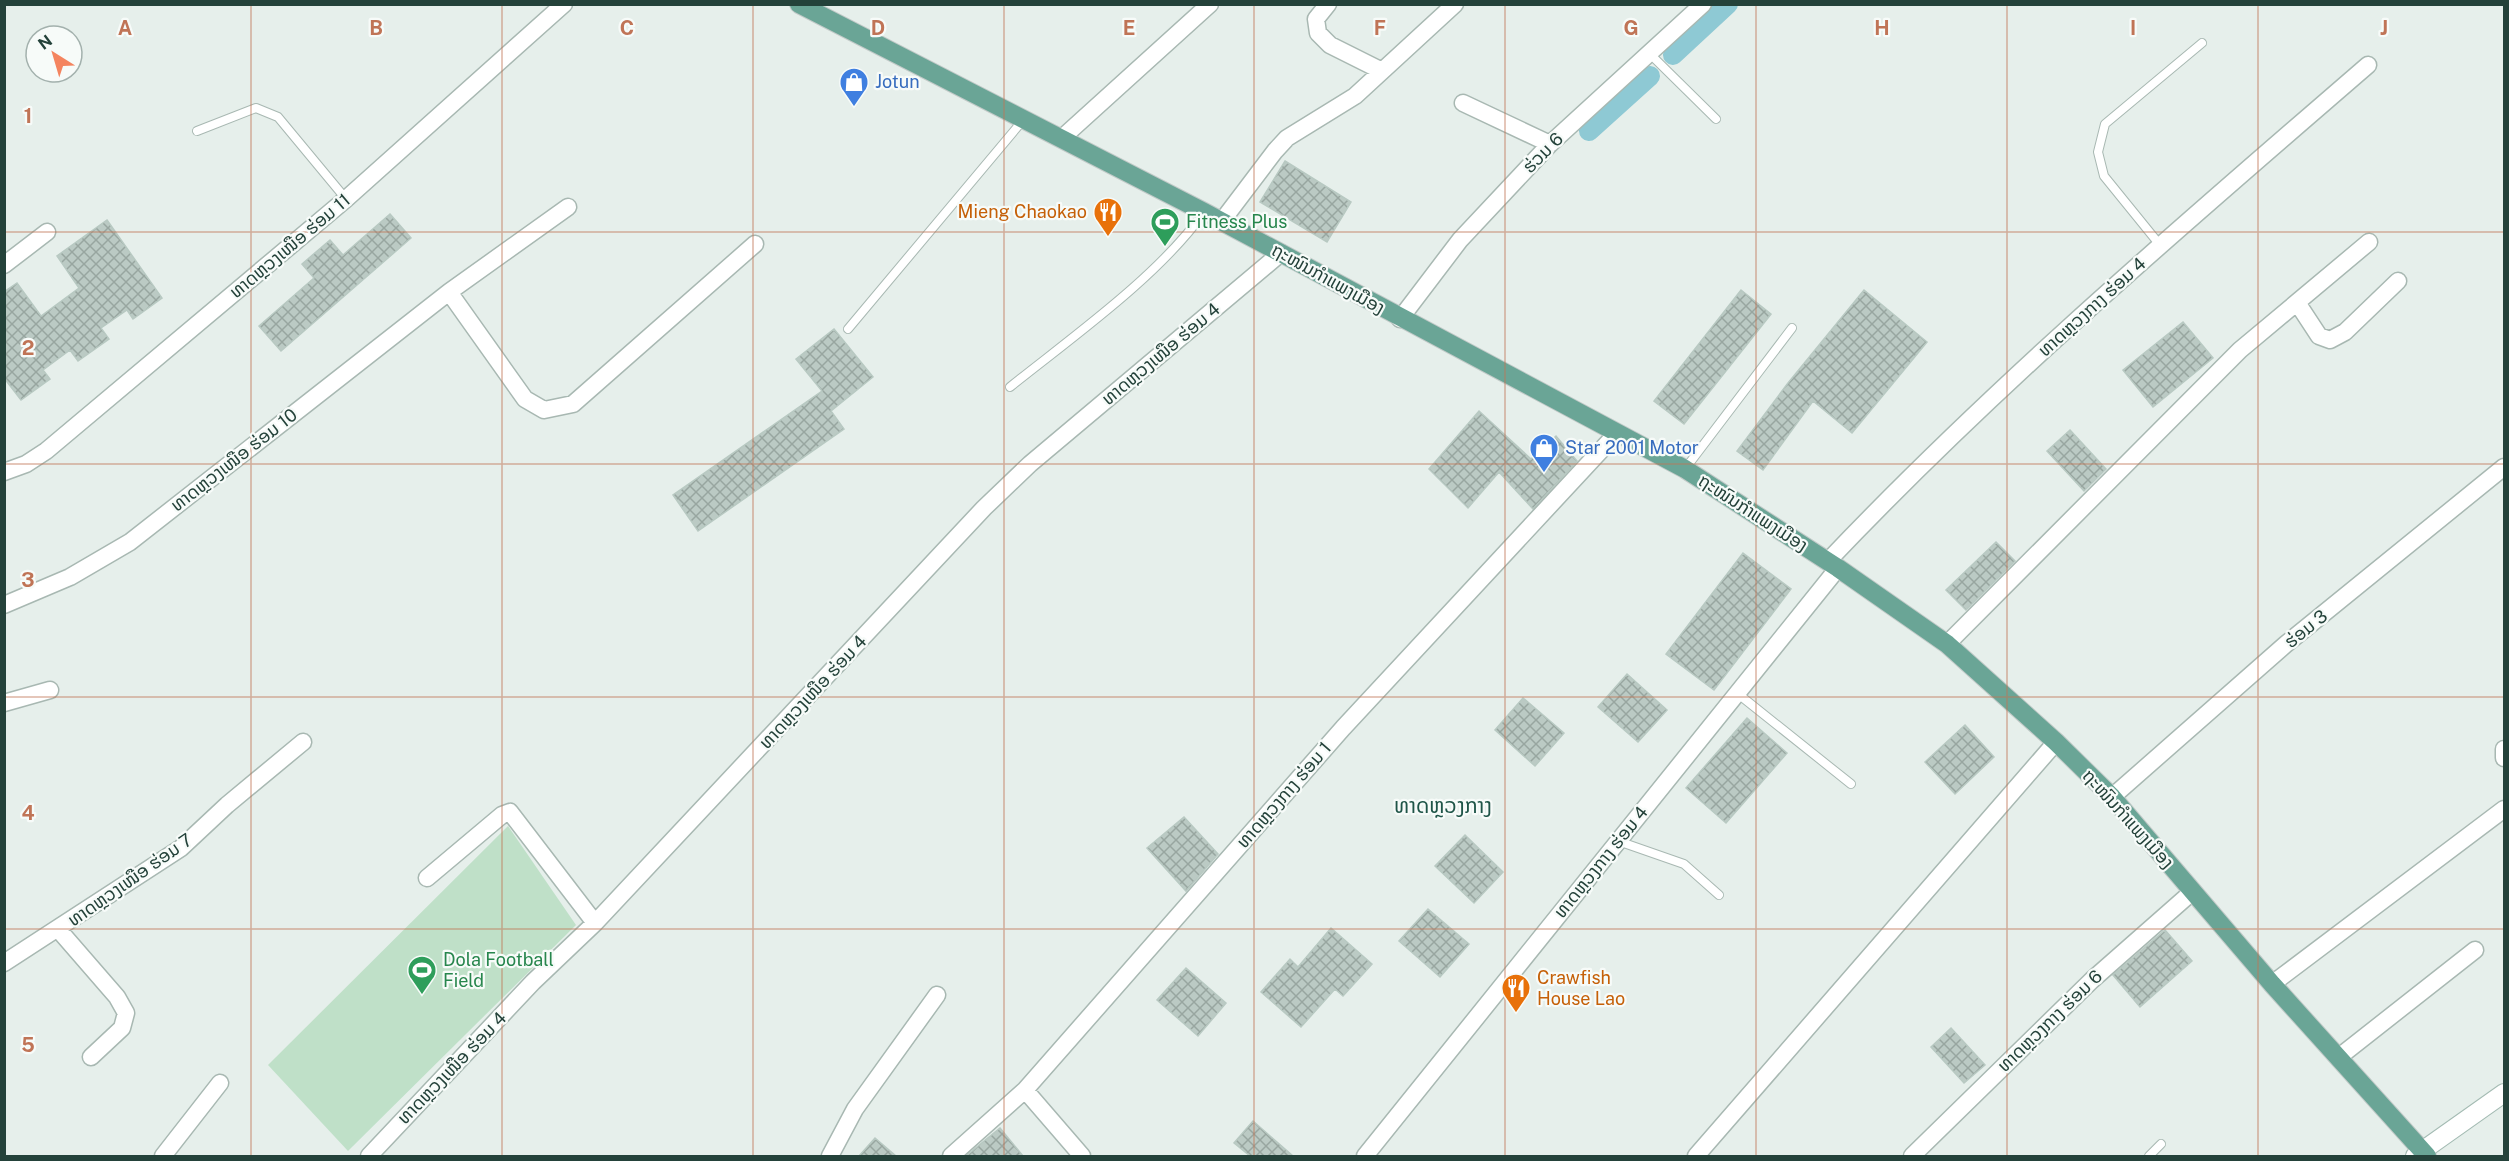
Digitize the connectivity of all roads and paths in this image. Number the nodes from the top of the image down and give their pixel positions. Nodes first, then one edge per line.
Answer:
1 (564, 4) edge
2 (799, 4) edge
3 (1210, 4) edge
4 (1328, 4) edge
5 (1455, 4) edge
6 (1703, 4) edge
7 (2202, 43) dead end
8 (1649, 53) junction
9 (2368, 65) dead end
10 (1382, 71) junction
11 (1463, 103) dead end
12 (1024, 119) junction
13 (1716, 119) dead end
14 (197, 131) dead end
15 (1062, 138) junction
16 (1550, 144) junction
17 (346, 199) junction
18 (568, 207) dead end
19 (1204, 212) junction
20 (1222, 221) junction
21 (47, 232) dead end
22 (2369, 242) dead end
23 (755, 244) dead end
24 (2160, 245) junction
25 (1281, 252) junction
26 (4, 266) edge
27 (2398, 281) dead end
28 (449, 292) junction
29 (2298, 304) junction
30 (1400, 319) junction
31 (1792, 328) dead end
32 (848, 329) dead end
33 (1010, 387) dead end
34 (1617, 433) junction
35 (2505, 467) edge
36 (1685, 469) junction
37 (4, 472) edge
38 (1833, 564) junction
39 (4, 605) edge
40 (1947, 644) junction
41 (50, 690) dead end
42 (1737, 693) junction
43 (4, 703) edge
44 (303, 742) dead end
45 (2056, 742) junction
46 (2505, 749) edge
47 (2505, 758) edge
48 (1851, 784) dead end
49 (2112, 797) junction
50 (2505, 809) edge
51 (1618, 841) junction
52 (427, 878) dead end
53 (2192, 892) junction
54 (1719, 895) dead end
55 (595, 923) junction
56 (58, 929) junction
57 (2475, 950) dead end
58 (4, 963) edge
59 (2272, 984) junction
60 (937, 995) dead end
61 (91, 1057) dead end
62 (2339, 1057) junction
63 (220, 1083) dead end
64 (1025, 1090) junction
65 (2505, 1094) edge
66 (2161, 1144) dead end
67 (378, 1153) edge
68 (2422, 1154) edge
69 (163, 1156) edge
70 (830, 1156) edge
71 (951, 1156) edge
72 (1082, 1156) edge
73 (1365, 1156) edge
74 (1696, 1156) edge
75 (1912, 1156) edge
76 (2149, 1156) edge

1 - 17 street, ທາດຫຼວງເໜືອ ຮ່ອມ 11
2 - 12 main road, ຖະໜົນກຳແພງເມືອງ
3 - 15 street
4 - 10 street
5 - 10 street
6 - 8 street, ຮ່ວມ 6
7 - 24 lane
8 - 13 lane
8 - 16 street, ຮ່ວມ 6
9 - 24 street, ທາດຫຼວງກາງ ຮ່ອມ 4
10 - 20 street
11 - 16 street
12 - 15 main road, ຖະໜົນກຳແພງເມືອງ
12 - 32 lane
14 - 17 lane
15 - 19 main road, ຖະໜົນກຳແພງເມືອງ
16 - 30 street, ຮ່ວມ 6
17 - 37 street, ທາດຫຼວງເໜືອ ຮ່ອມ 11
18 - 28 street, ທາດຫຼວງເໜືອ ຮ່ອມ 10
19 - 20 main road, ຖະໜົນກຳແພງເມືອງ
19 - 33 lane
20 - 25 main road, ຖະໜົນກຳແພງເມືອງ
21 - 26 street
22 - 29 street
23 - 28 street
24 - 38 street, ທາດຫຼວງກາງ ຮ່ອມ 4
25 - 30 main road, ຖະໜົນກຳແພງເມືອງ
25 - 55 street, ທາດຫຼວງເໜືອ ຮ່ອມ 4
27 - 29 street
28 - 39 street, ທາດຫຼວງເໜືອ ຮ່ອມ 10
29 - 40 street
30 - 34 main road, ຖະໜົນກຳແພງເມືອງ
31 - 36 lane
34 - 36 main road, ຖະໜົນກຳແພງເມືອງ
34 - 64 street, ທາດຫຼວງກາງ ຮ່ອມ 1
35 - 49 street, ຮ່ອມ 3
36 - 38 main road, ຖະໜົນກຳແພງເມືອງ
38 - 40 main road, ຖະໜົນກຳແພງເມືອງ
38 - 42 street, ທາດຫຼວງກາງ ຮ່ອມ 4
40 - 45 main road, ຖະໜົນກຳແພງເມືອງ
41 - 43 street
42 - 48 lane
42 - 51 street, ທາດຫຼວງກາງ ຮ່ອມ 4
44 - 56 street, ທາດຫຼວງເໜືອ ຮ່ອມ 7
45 - 49 main road, ຖະໜົນກຳແພງເມືອງ
45 - 74 street
46 - 47 street
49 - 53 main road, ຖະໜົນກຳແພງເມືອງ
50 - 59 street
51 - 54 lane
51 - 73 street, ທາດຫຼວງກາງ ຮ່ອມ 4
52 - 55 street
53 - 59 main road, ຖະໜົນກຳແພງເມືອງ
53 - 75 street, ທາດຫຼວງກາງ ຮ່ອມ 6
55 - 67 street, ທາດຫຼວງເໜືອ ຮ່ອມ 4
56 - 58 street, ທາດຫຼວງເໜືອ ຮ່ອມ 7
56 - 61 street
57 - 62 street
59 - 62 main road, ຖະໜົນກຳແພງເມືອງ
60 - 70 street
62 - 68 main road, ຖະໜົນກຳແພງເມືອງ
63 - 69 street
64 - 71 street, ທາດຫຼວງກາງ ຮ່ອມ 1
64 - 72 street
65 - 68 main road
66 - 76 lane

